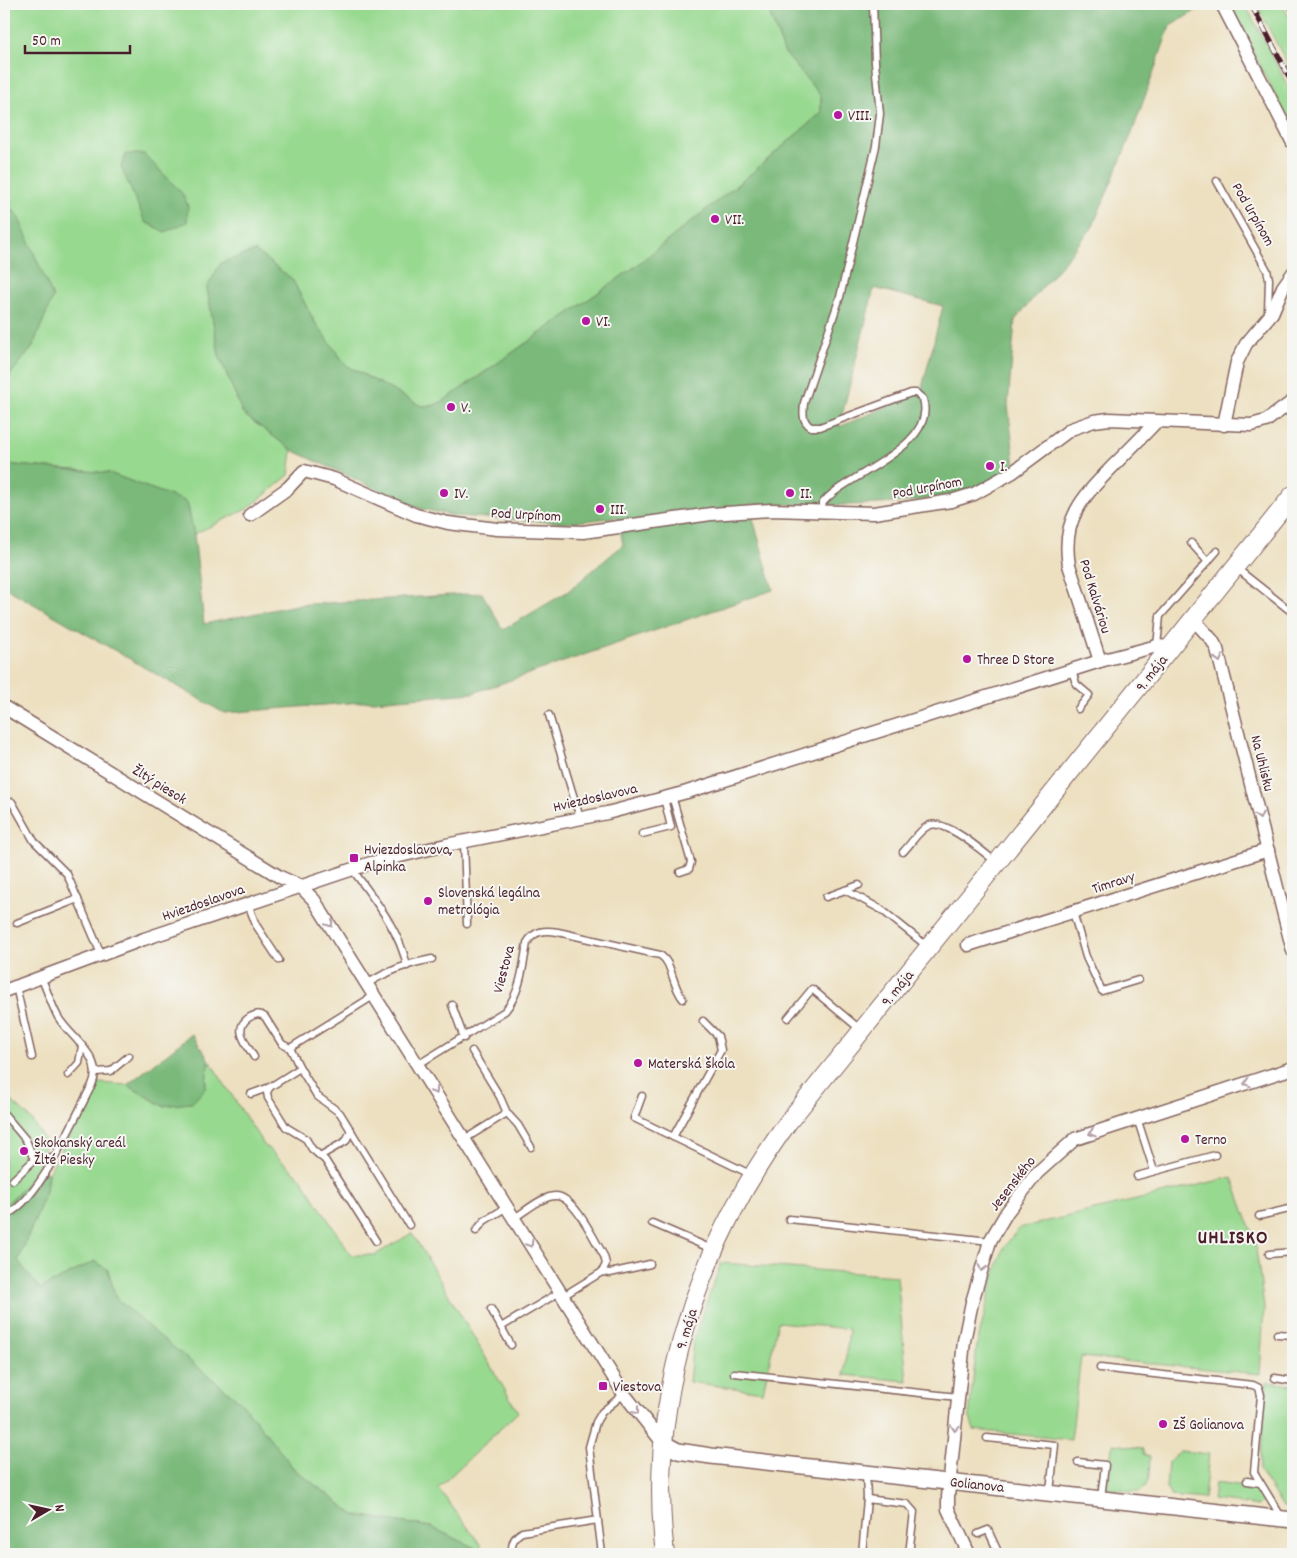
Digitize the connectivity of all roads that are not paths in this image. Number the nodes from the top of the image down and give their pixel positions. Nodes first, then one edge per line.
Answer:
1 (873, 4) edge
2 (1222, 4) edge
3 (1291, 4) edge
4 (1293, 8) edge
5 (1293, 143) edge
6 (1217, 182) dead end
7 (1293, 273) edge
8 (1266, 320) junction
9 (1293, 400) edge
10 (1156, 422) junction
11 (1224, 425) junction
12 (1293, 495) edge
13 (823, 511) junction
14 (250, 515) dead end
15 (1191, 543) dead end
16 (1217, 551) dead end
17 (1208, 562) junction
18 (1235, 567) junction
19 (1293, 613) edge
20 (1193, 619) junction
21 (1164, 647) junction
22 (1100, 661) junction
23 (1072, 670) junction
24 (4, 707) edge
25 (1078, 709) dead end
26 (549, 715) dead end
27 (668, 797) junction
28 (12, 802) dead end
29 (580, 818) junction
30 (642, 834) dead end
31 (464, 841) junction
32 (1268, 850) junction
33 (904, 852) dead end
34 (997, 863) junction
35 (352, 869) junction
36 (680, 872) dead end
37 (859, 885) dead end
38 (300, 886) junction
39 (845, 890) junction
40 (826, 897) dead end
41 (78, 899) junction
42 (248, 904) junction
43 (1288, 909) edge
44 (1073, 912) junction
45 (17, 923) dead end
46 (467, 924) dead end
47 (968, 945) dead end
48 (929, 948) junction
49 (1293, 951) edge
50 (101, 954) junction
51 (432, 959) dead end
52 (279, 960) dead end
53 (406, 966) junction
54 (41, 977) junction
55 (1138, 980) dead end
56 (368, 983) junction
57 (16, 986) junction
58 (4, 991) edge
59 (375, 994) junction
60 (684, 999) dead end
61 (452, 1005) dead end
62 (788, 1018) dead end
63 (703, 1021) dead end
64 (862, 1031) junction
65 (464, 1038) junction
66 (82, 1046) junction
67 (290, 1048) junction
68 (472, 1051) dead end
69 (129, 1056) dead end
70 (32, 1057) dead end
71 (254, 1057) dead end
72 (419, 1064) junction
73 (300, 1068) junction
74 (1293, 1068) edge
75 (96, 1072) junction
76 (68, 1075) dead end
77 (270, 1087) junction
78 (251, 1094) dead end
79 (642, 1096) dead end
80 (507, 1113) junction
81 (4, 1114) edge
82 (1137, 1118) junction
83 (351, 1130) junction
84 (673, 1137) junction
85 (465, 1138) junction
86 (532, 1146) dead end
87 (1215, 1155) dead end
88 (320, 1156) junction
89 (53, 1158) junction
90 (34, 1160) junction
91 (1154, 1171) junction
92 (752, 1175) junction
93 (1137, 1176) dead end
94 (13, 1180) dead end
95 (1293, 1208) edge
96 (511, 1212) junction
97 (4, 1215) edge
98 (1259, 1216) dead end
99 (789, 1219) dead end
100 (652, 1223) dead end
101 (409, 1225) dead end
102 (476, 1231) dead end
103 (376, 1241) dead end
104 (990, 1241) junction
105 (714, 1250) junction
106 (1293, 1252) edge
107 (1269, 1254) dead end
108 (650, 1264) dead end
109 (602, 1272) junction
110 (562, 1294) junction
111 (490, 1309) dead end
112 (501, 1327) junction
113 (1277, 1334) dead end
114 (1293, 1335) edge
115 (511, 1344) dead end
116 (1100, 1368) dead end
117 (734, 1373) dead end
118 (1275, 1378) dead end
119 (1293, 1381) edge
120 (624, 1394) junction
121 (958, 1397) junction
122 (987, 1438) dead end
123 (663, 1443) junction
124 (1078, 1462) dead end
125 (866, 1473) junction
126 (950, 1481) junction
127 (1246, 1481) dead end
128 (1260, 1483) junction
129 (1050, 1492) junction
130 (1101, 1498) junction
131 (867, 1499) junction
132 (598, 1520) junction
133 (1288, 1520) edge
134 (978, 1534) dead end
135 (512, 1554) edge
136 (602, 1554) edge
137 (665, 1554) edge
138 (862, 1554) edge
139 (909, 1554) edge
140 (969, 1554) edge
141 (999, 1554) edge

1 - 13 lane
2 - 5 street
3 - 4 lane
6 - 8 lane, Pod Urpínom
7 - 8 street
8 - 11 street
9 - 11 street, Pod Urpínom
10 - 11 street, Pod Urpínom
10 - 13 street, Pod Urpínom
10 - 22 street, Pod Kalváriou
12 - 18 main road, 9. mája
13 - 14 street, Pod Urpínom
15 - 17 lane
16 - 17 lane
17 - 21 lane
18 - 19 lane
18 - 20 main road, 9. mája
20 - 21 main road, 9. mája
20 -> 32 street, Na Uhlisku
21 - 22 street, Hviezdoslavova
21 - 34 main road, 9. mája
22 - 23 street, Hviezdoslavova
23 - 25 lane
23 - 27 street, Hviezdoslavova
24 - 38 street, Žltý piesok
26 - 29 lane
27 - 29 street, Hviezdoslavova
27 - 30 lane
27 - 36 lane
28 - 41 lane
29 - 31 street, Hviezdoslavova
31 - 35 street, Hviezdoslavova
31 - 46 lane
32 - 43 street, Na Uhlisku
32 - 44 street, Timravy
33 - 34 lane
34 - 48 main road, 9. mája
35 - 38 street, Hviezdoslavova
35 - 53 lane
37 - 39 lane
38 - 42 street, Hviezdoslavova
38 -> 56 street
39 - 40 lane
39 - 48 lane
41 - 45 lane
41 - 50 lane
42 - 50 street, Hviezdoslavova
42 - 52 lane
43 - 49 street, Na Uhlisku
44 - 47 street, Timravy
44 - 55 lane
48 - 64 main road, 9. mája
50 - 54 street, Hviezdoslavova
51 - 53 lane
53 - 56 lane
54 - 57 street, Hviezdoslavova
54 - 66 lane
56 - 59 street
57 - 58 street, Hviezdoslavova
57 - 70 lane
59 - 67 lane
59 - 72 street
60 - 65 lane, Viestova
61 - 65 lane
62 - 64 lane
63 - 84 lane
64 - 92 main road, 9. mája
65 - 72 lane, Viestova
66 - 75 lane
66 - 76 lane
67 - 71 lane
67 - 73 lane
68 - 80 lane
69 - 75 lane
72 -> 85 street
73 - 77 lane
73 - 83 lane
74 -> 82 street, Jesenského
75 - 89 lane
77 - 78 lane
77 - 88 lane
79 - 84 lane
80 - 85 lane
80 - 86 lane
81 - 90 lane
82 - 91 lane
82 -> 104 street, Jesenského
83 - 88 lane
83 - 101 lane
84 - 92 lane
85 - 96 street
87 - 91 lane
88 - 103 lane
89 - 90 lane
89 - 97 lane
90 - 94 lane
91 - 93 lane
92 - 105 main road, 9. mája
95 - 98 lane
96 - 102 lane
96 - 109 lane
96 -> 110 street
99 - 104 lane
100 - 105 lane
104 -> 121 street, Jesenského
105 - 123 main road, 9. mája
106 - 107 lane
108 - 109 lane
109 - 110 lane
110 - 112 lane
110 - 120 street
111 - 112 lane
112 - 115 lane
113 - 114 lane
116 - 128 lane
117 - 121 lane
118 - 119 lane
120 -> 123 street
120 - 132 lane
121 -> 126 street, Jesenského
122 - 129 lane
123 - 125 street, Golianova
123 - 137 main road, 9. mája
124 - 130 lane
125 - 126 street, Golianova
125 - 131 lane
126 - 129 street, Golianova
126 - 140 street, Jesenského
127 - 128 lane
128 - 133 lane
129 - 130 street, Golianova
130 - 133 street, Golianova
131 - 138 lane
131 - 139 lane
132 - 135 lane
132 - 136 lane
134 - 141 lane

